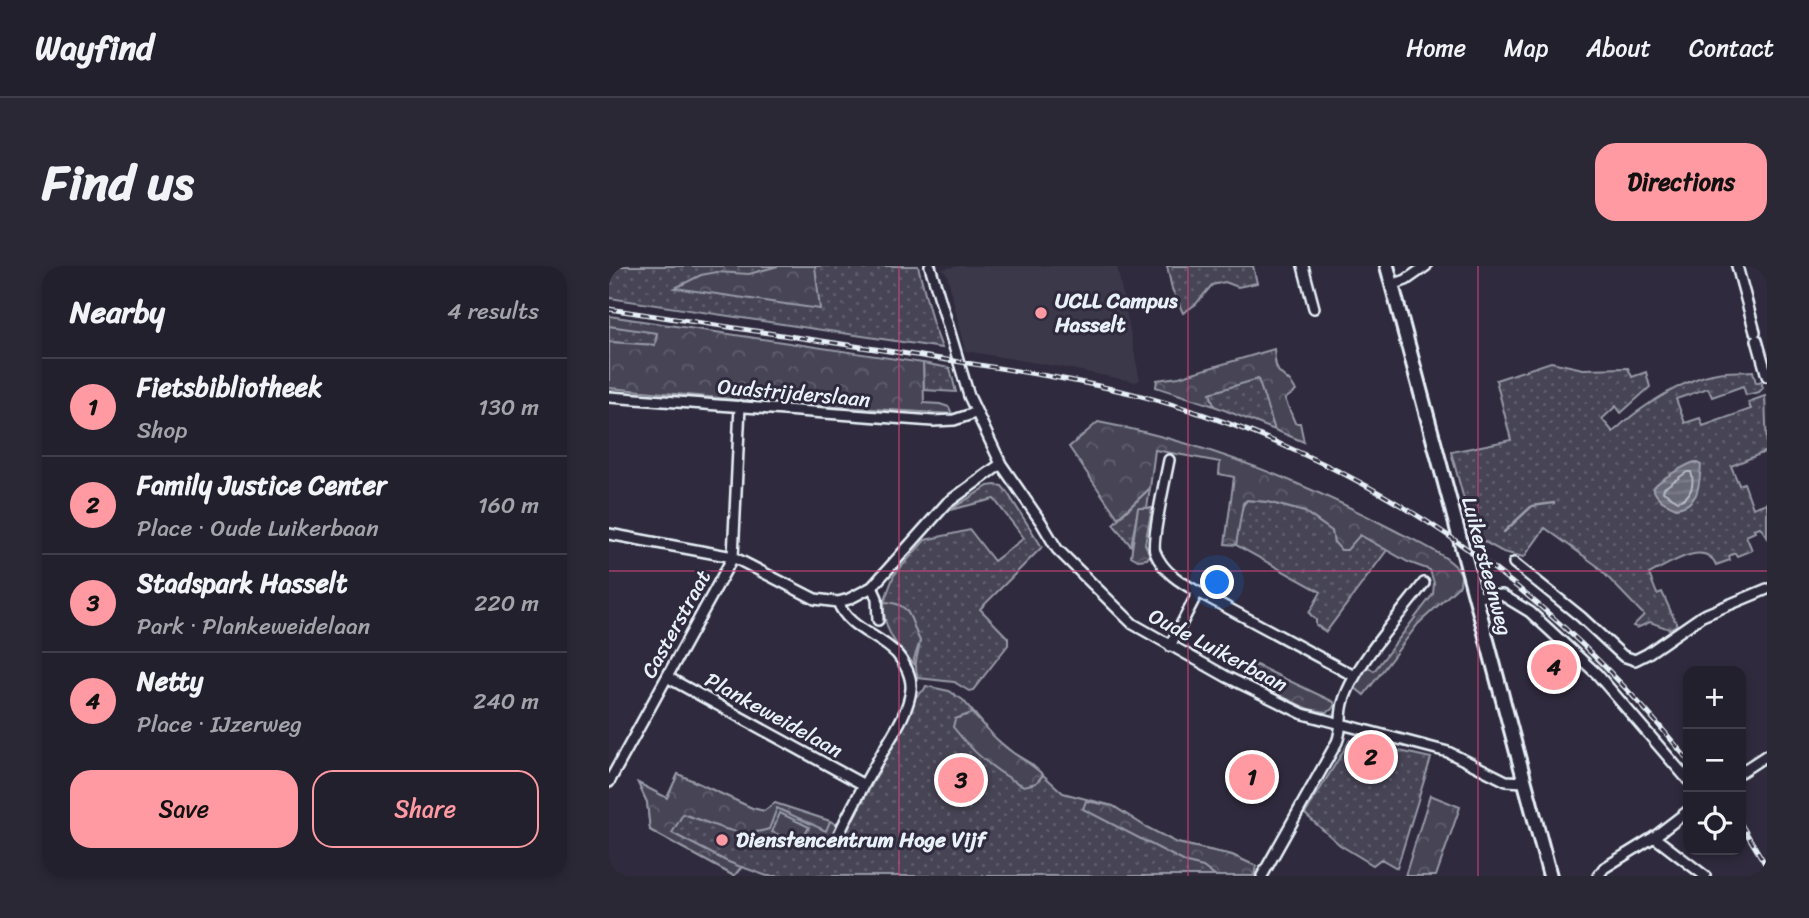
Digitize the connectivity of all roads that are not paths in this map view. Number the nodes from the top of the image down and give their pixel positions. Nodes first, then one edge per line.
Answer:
1 (929, 266) edge
2 (1303, 266) edge
3 (1387, 266) edge
4 (1426, 266) edge
5 (1737, 266) edge
6 (1392, 285) junction
7 (1314, 308) dead end
8 (1767, 376) edge
9 (609, 397) edge
10 (740, 407) junction
11 (975, 413) junction
12 (1169, 460) dead end
13 (1002, 464) junction
14 (609, 534) edge
15 (733, 557) junction
16 (1514, 563) dead end
17 (1424, 583) dead end
18 (872, 587) junction
19 (1767, 589) edge
20 (1198, 592) junction
21 (1476, 597) junction
22 (838, 601) junction
23 (878, 620) dead end
24 (1170, 646) junction
25 (1354, 676) junction
26 (667, 677) junction
27 (1342, 726) junction
28 (1767, 755) edge
29 (1746, 769) edge
30 (1683, 774) edge
31 (610, 778) edge
32 (1525, 782) junction
33 (864, 785) junction
34 (1683, 815) edge
35 (839, 834) dead end
36 (1654, 837) junction
37 (1262, 876) edge
38 (1550, 876) edge
39 (1598, 876) edge
40 (1705, 876) edge

1 - 11 street, Oude Luikerbaan
2 - 7 street
3 - 6 main road, Luikersteenweg
4 - 6 street
5 - 8 street
6 - 21 main road, Luikersteenweg
9 - 10 street, Oudstrijderslaan
10 - 11 street, Oudstrijderslaan
10 - 15 street
11 - 13 street, Oude Luikerbaan
12 - 20 street
13 - 18 street
13 - 24 street, Oude Luikerbaan
14 - 15 street
15 - 22 street
15 - 26 street, Casterstraat
16 - 19 street
17 - 25 street
18 - 22 street
18 - 23 street
20 - 24 street
20 - 25 street
21 - 30 street
21 - 32 main road, Luikersteenweg
22 - 33 street
24 - 27 street, Oude Luikerbaan
25 - 27 street
26 - 31 street, Casterstraat
26 - 33 street, Plankeweidelaan
27 - 32 street, Oude Luikerbaan
27 - 37 street
28 - 29 street
32 - 38 main road, Luikersteenweg
33 - 35 street
34 - 36 street
36 - 39 street
36 - 40 street

